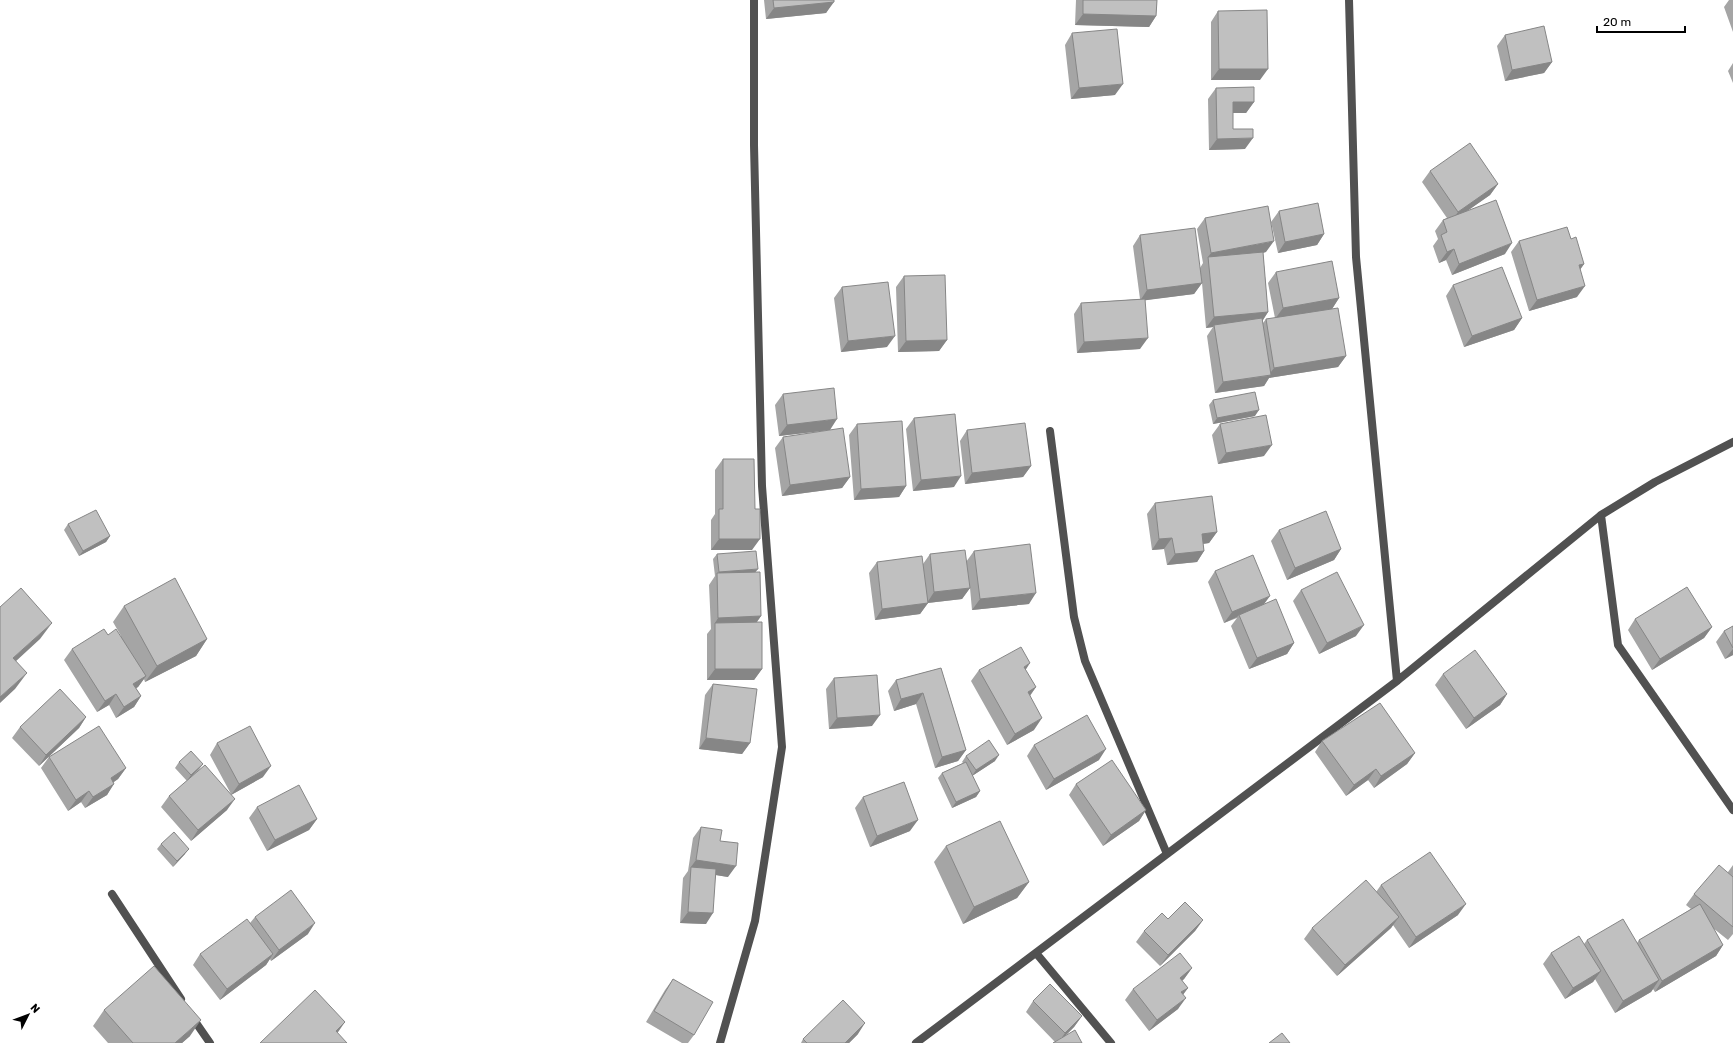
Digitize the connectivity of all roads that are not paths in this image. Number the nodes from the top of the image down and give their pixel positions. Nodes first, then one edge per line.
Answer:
1 (754, 0) edge
2 (1349, 0) edge
3 (1050, 431) dead end
4 (1733, 442) edge
5 (1601, 515) junction
6 (1397, 681) junction
7 (1733, 810) edge
8 (1167, 854) junction
9 (112, 894) dead end
10 (1036, 953) junction
11 (210, 1043) edge
12 (720, 1043) edge
13 (916, 1043) edge
14 (1112, 1043) edge

1 - 12 street
2 - 6 street
3 - 8 street
4 - 5 street
5 - 6 street
5 - 7 street
6 - 8 street
8 - 10 street
9 - 11 street
10 - 13 street
10 - 14 street

